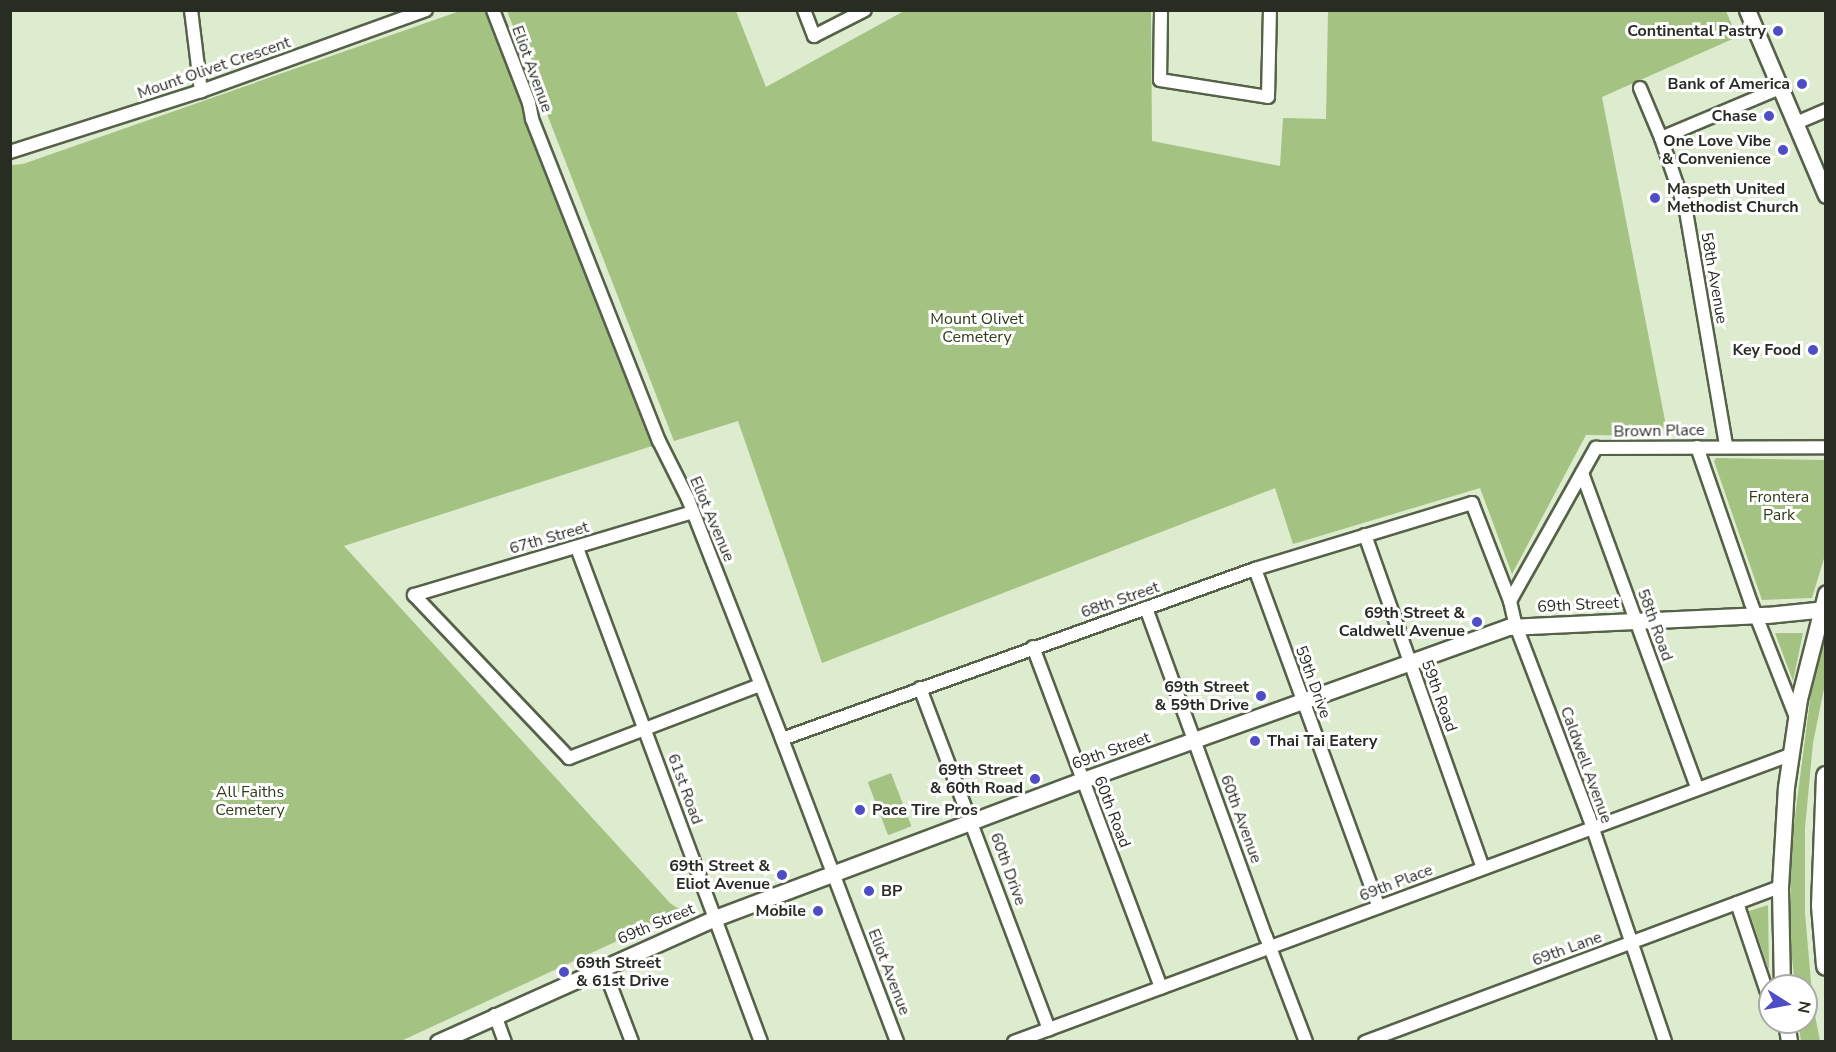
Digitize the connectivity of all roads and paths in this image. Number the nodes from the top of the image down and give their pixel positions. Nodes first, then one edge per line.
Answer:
1 (191, 10) edge
2 (426, 10) edge
3 (493, 10) edge
4 (804, 10) edge
5 (865, 10) edge
6 (1161, 10) edge
7 (1270, 10) edge
8 (1746, 10) edge
9 (1640, 88) dead end
10 (1780, 88) junction
11 (201, 91) junction
12 (1824, 112) edge
13 (1796, 123) junction
14 (1661, 138) junction
15 (10, 152) edge
16 (1826, 195) edge
17 (1726, 446) junction
18 (1697, 447) junction
19 (1826, 447) edge
20 (1582, 473) junction
21 (1472, 503) joint
22 (693, 512) junction
23 (1365, 535) junction
24 (577, 548) junction
25 (1255, 569) junction
26 (1826, 593) edge
27 (1510, 601) junction
28 (1146, 608) junction
29 (1823, 610) edge
30 (1755, 615) junction
31 (1636, 621) junction
32 (1516, 626) junction
33 (1033, 647) junction
34 (1409, 663) junction
35 (760, 685) junction
36 (920, 688) junction
37 (1302, 700) junction
38 (1796, 717) junction
39 (645, 729) junction
40 (782, 739) junction
41 (1195, 740) junction
42 (1790, 755) junction
43 (1826, 776) edge
44 (1083, 780) junction
45 (1697, 788) junction
46 (972, 821) junction
47 (1592, 827) junction
48 (1483, 868) junction
49 (834, 874) junction
50 (1779, 888) junction
51 (1737, 903) junction
52 (1379, 907) junction
53 (715, 918) junction
54 (1632, 943) junction
55 (1270, 947) junction
56 (603, 966) junction
57 (1826, 966) edge
58 (1761, 974) edge
59 (1782, 974) edge
60 (1161, 988) junction
61 (495, 1016) junction
62 (1049, 1029) junction
63 (438, 1041) edge
64 (505, 1041) edge
65 (632, 1041) edge
66 (761, 1041) edge
67 (897, 1041) edge
68 (1014, 1041) edge
69 (1306, 1041) edge
70 (1365, 1041) edge
71 (1665, 1041) edge

1 - 11 street
2 - 11 street, Mount Olivet Crescent
3 - 22 street, Eliot Avenue
4 - 5 street
6 - 7 street
8 - 10 main road
9 - 14 street, 58th Avenue
10 - 13 main road
10 - 14 street
11 - 15 street, Mount Olivet Crescent
12 - 13 street
13 - 16 main road
14 - 17 street, 58th Avenue
17 - 18 street, Brown Place
17 - 19 street, Brown Place
18 - 20 street, Brown Place
18 - 30 street
20 - 27 street, Brown Place
20 - 31 street, 58th Road
21 - 23 street, 68th Street
21 - 27 street, Caldwell Avenue
22 - 24 street, 67th Street
22 - 35 street, Eliot Avenue
23 - 25 street, 68th Street
23 - 34 street, 59th Road
24 - 39 street, 61st Road
24 - 39 street, 67th Street
25 - 28 street, 68th Street
25 - 37 street, 59th Drive
26 - 29 main road
27 - 32 street, Caldwell Avenue
28 - 33 street, 68th Street
28 - 41 street, 60th Avenue
29 - 30 main road, 69th Street
29 - 38 main road
30 - 31 main road, 69th Street
30 - 38 street
31 - 32 main road, 69th Street
31 - 45 street, 58th Road
32 - 34 main road, 69th Street
32 - 47 street, Caldwell Avenue
33 - 36 street, 68th Street
33 - 44 street, 60th Road
34 - 37 main road, 69th Street
34 - 48 street, 59th Road
35 - 39 street
35 - 40 street, Eliot Avenue
36 - 40 street, 68th Street
36 - 46 street, 60th Drive
37 - 41 main road, 69th Street
37 - 52 street, 59th Drive
38 - 42 main road
39 - 53 street, 61st Road
40 - 49 street, Eliot Avenue
41 - 44 main road, 69th Street
41 - 55 street, 60th Avenue
42 - 45 street, 69th Place
42 - 50 main road
43 - 57 highway
44 - 46 main road, 69th Street
44 - 60 street, 60th Road
45 - 47 street, 69th Place
46 - 49 main road, 69th Street
46 - 62 street, 60th Drive
47 - 48 street, 69th Place
47 - 54 street, Caldwell Avenue
48 - 52 street, 69th Place
49 - 53 main road, 69th Street
49 - 67 street, Eliot Avenue
50 - 51 street, 69th Lane
50 - 59 main road
51 - 54 street, 69th Lane
51 - 58 street
52 - 55 street, 69th Place
53 - 56 main road, 69th Street
53 - 66 street, 61st Road
54 - 70 street, 69th Lane
54 - 71 street, Caldwell Avenue
55 - 60 street, 69th Place
55 - 69 street, 60th Avenue
56 - 61 main road, 69th Street
56 - 65 street
60 - 62 street, 69th Place
61 - 63 main road, 69th Street
61 - 64 street
62 - 68 street, 69th Place

